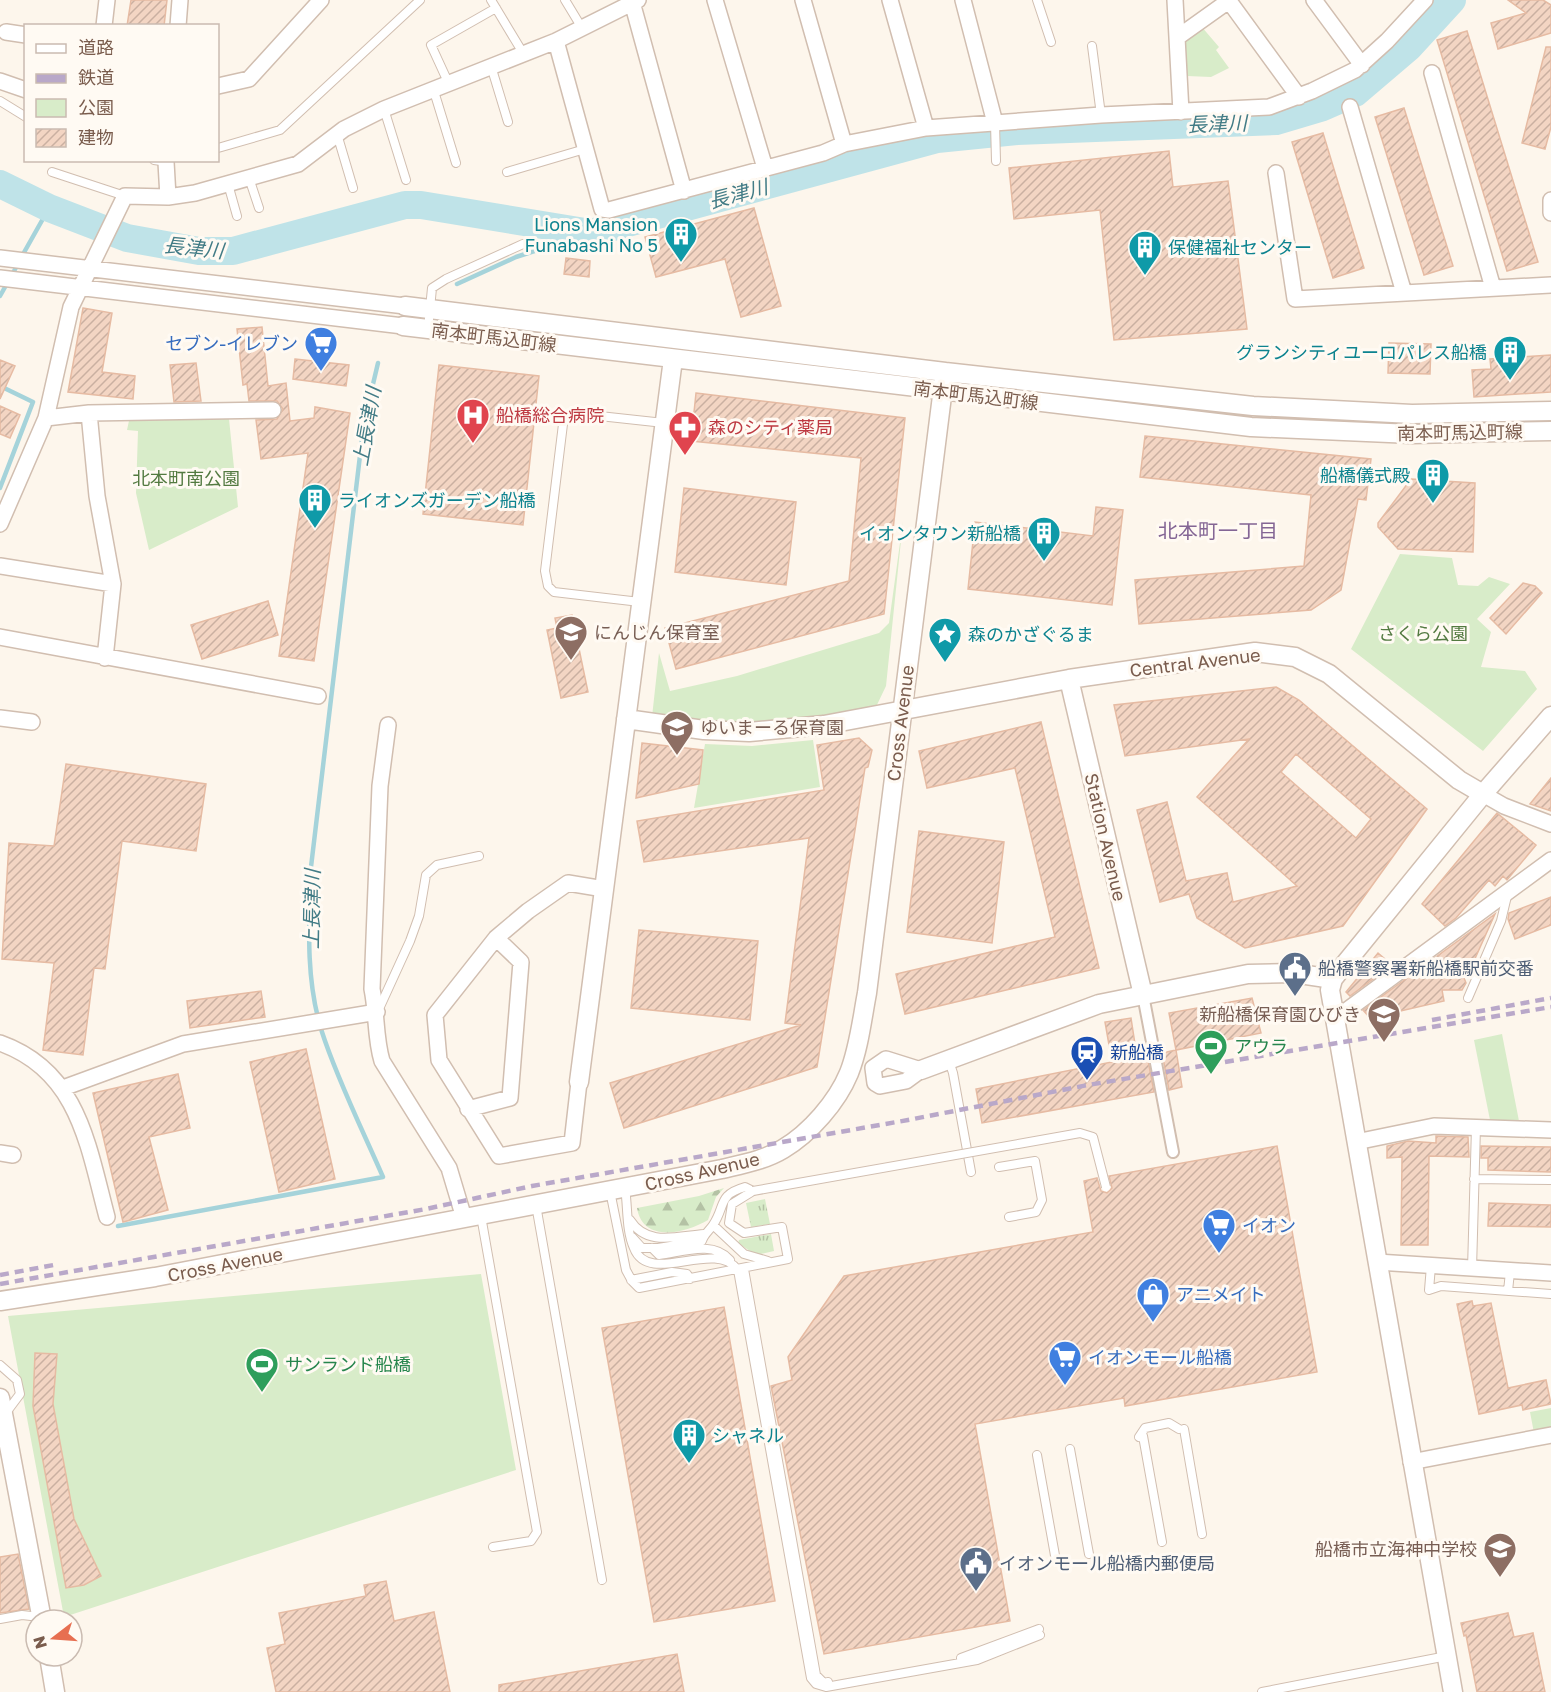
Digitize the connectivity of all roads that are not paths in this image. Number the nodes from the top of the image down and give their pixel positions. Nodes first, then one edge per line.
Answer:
1 (107, 0) edge
2 (180, 0) edge
3 (321, 0) edge
4 (420, 0) edge
5 (491, 0) edge
6 (565, 0) edge
7 (716, 0) edge
8 (803, 0) edge
9 (890, 0) edge
10 (963, 0) edge
11 (1037, 0) edge
12 (1175, 0) edge
13 (1230, 0) edge
14 (1314, 0) edge
15 (1425, 0) edge
16 (635, 1) edge
17 (1409, 6) edge
18 (496, 8) junction
19 (104, 24) edge
20 (178, 24) edge
21 (582, 28) junction
22 (6, 32) dead end
23 (24, 35) edge
24 (1178, 37) junction
25 (556, 41) junction
26 (1051, 42) dead end
27 (1092, 46) dead end
28 (523, 53) junction
29 (1362, 65) junction
30 (491, 66) junction
31 (1432, 73) dead end
32 (0, 81) edge
33 (448, 82) junction
34 (219, 86) edge
35 (434, 88) junction
36 (24, 89) edge
37 (1299, 97) junction
38 (0, 101) edge
39 (1350, 107) dead end
40 (384, 109) junction
41 (1181, 112) junction
42 (1101, 115) junction
43 (24, 116) edge
44 (508, 122) dead end
45 (995, 123) junction
46 (926, 128) junction
47 (338, 134) junction
48 (844, 144) junction
49 (219, 148) edge
50 (585, 149) junction
51 (996, 161) dead end
52 (164, 162) edge
53 (456, 163) dead end
54 (765, 168) junction
55 (52, 172) dead end
56 (507, 172) dead end
57 (1276, 173) dead end
58 (249, 178) junction
59 (406, 180) dead end
60 (228, 183) junction
61 (353, 188) dead end
62 (684, 191) junction
63 (126, 196) junction
64 (168, 197) junction
65 (1551, 200) edge
66 (259, 208) dead end
67 (1551, 213) edge
68 (237, 216) dead end
69 (523, 244) dead end
70 (0, 258) edge
71 (89, 268) junction
72 (0, 278) edge
73 (1551, 285) edge
74 (80, 287) junction
75 (1492, 288) junction
76 (1404, 293) junction
77 (405, 306) joint
78 (430, 309) junction
79 (404, 326) joint
80 (428, 329) junction
81 (673, 359) junction
82 (945, 372) junction
83 (943, 391) junction
84 (1253, 406) junction
85 (273, 410) dead end
86 (1551, 411) edge
87 (89, 413) junction
88 (1412, 414) junction
89 (46, 418) junction
90 (665, 423) junction
91 (1251, 427) junction
92 (1551, 431) edge
93 (1412, 434) junction
94 (0, 524) edge
95 (0, 566) edge
96 (113, 584) junction
97 (642, 603) junction
98 (0, 637) edge
99 (105, 658) junction
100 (1068, 679) junction
101 (318, 696) dead end
102 (901, 711) junction
103 (1551, 716) edge
104 (626, 719) junction
105 (1, 721) edge
106 (32, 722) dead end
107 (388, 725) dead end
108 (1483, 794) junction
109 (1551, 824) edge
110 (479, 856) dead end
111 (1551, 860) edge
112 (604, 889) junction
113 (1508, 892) junction
114 (496, 938) junction
115 (1333, 979) junction
116 (1143, 995) junction
117 (1468, 998) dead end
118 (377, 1012) junction
119 (1335, 1019) junction
120 (0, 1043) edge
121 (948, 1060) junction
122 (921, 1070) dead end
123 (579, 1082) joint
124 (63, 1088) junction
125 (468, 1109) junction
126 (1476, 1127) junction
127 (1551, 1130) edge
128 (1356, 1142) junction
129 (1173, 1152) dead end
130 (999, 1167) dead end
131 (971, 1172) dead end
132 (1474, 1179) junction
133 (1551, 1180) edge
134 (1106, 1187) dead end
135 (618, 1190) junction
136 (753, 1191) junction
137 (536, 1204) junction
138 (473, 1216) junction
139 (628, 1216) junction
140 (107, 1217) dead end
141 (1008, 1217) dead end
142 (713, 1225) junction
143 (704, 1234) junction
144 (631, 1236) junction
145 (652, 1248) junction
146 (731, 1262) junction
147 (776, 1262) junction
148 (1377, 1262) junction
149 (1431, 1266) junction
150 (741, 1269) junction
151 (1472, 1269) junction
152 (1510, 1272) junction
153 (1551, 1273) edge
154 (1508, 1291) junction
155 (1551, 1294) edge
156 (0, 1301) edge
157 (0, 1365) edge
158 (0, 1398) edge
159 (3, 1416) junction
160 (1551, 1435) edge
161 (1070, 1449) dead end
162 (1037, 1455) dead end
163 (1412, 1462) junction
164 (1203, 1534) dead end
165 (1162, 1542) dead end
166 (493, 1547) dead end
167 (1089, 1554) dead end
168 (1056, 1561) dead end
169 (602, 1580) dead end
170 (39, 1608) edge
171 (24, 1615) edge
172 (0, 1619) edge
173 (1040, 1632) dead end
174 (1447, 1656) junction
175 (51, 1668) edge
176 (55, 1692) edge
177 (1262, 1692) edge
178 (1453, 1692) edge

1 - 19 street
2 - 20 street
3 - 34 street
4 - 49 lane
5 - 18 lane
6 - 21 lane
7 - 54 street
8 - 48 street
9 - 46 street
10 - 45 street
11 - 26 lane
12 - 24 street
13 - 24 street
13 - 37 street
14 - 29 street
15 - 17 street
16 - 21 street
16 - 62 street
17 - 29 street
18 - 28 lane
18 - 33 lane
21 - 25 street
22 - 23 street
24 - 41 street
25 - 28 street
25 - 50 street
27 - 42 lane
28 - 30 street
29 - 37 street
30 - 33 street
30 - 44 lane
31 - 75 street
32 - 36 street
33 - 35 street
35 - 40 street
35 - 53 lane
37 - 41 street
38 - 43 lane
39 - 76 street
40 - 47 street
40 - 59 lane
41 - 42 street
42 - 45 street
45 - 46 street
45 - 51 lane
46 - 48 street
47 - 58 street
47 - 61 lane
48 - 54 street
50 - 56 lane
50 - 62 street
52 - 64 street
54 - 62 street
55 - 63 lane
57 - 76 street
58 - 60 street
58 - 66 lane
60 - 64 street
60 - 68 lane
63 - 64 street
63 - 71 street
65 - 67 street
69 - 78 lane
70 - 71 street
71 - 74 street
71 - 77 street
72 - 74 street
73 - 75 street
74 - 79 street
74 - 89 street
75 - 76 street
77 - 78 street, 南本町馬込町線
78 - 80 lane
78 - 82 street, 南本町馬込町線
79 - 80 street, 南本町馬込町線
80 - 81 street, 南本町馬込町線
81 - 83 street, 南本町馬込町線
81 - 90 street
82 - 83 street, Cross Avenue
82 - 84 street, 南本町馬込町線
83 - 91 street, 南本町馬込町線
83 - 102 street, Cross Avenue
84 - 88 street, 南本町馬込町線
84 - 91 street
85 - 87 street
86 - 88 street, 南本町馬込町線
87 - 89 street
87 - 96 street
88 - 93 street
89 - 94 street
90 - 97 street
90 - 97 lane
91 - 93 street, 南本町馬込町線
92 - 93 street, 南本町馬込町線
95 - 96 street
96 - 99 street
97 - 104 street
98 - 99 street
99 - 101 street
100 - 102 street, Central Avenue
100 - 108 street, Central Avenue
100 - 116 street, Station Avenue
102 - 104 street, Central Avenue
102 - 135 street, Cross Avenue
103 - 108 street
104 - 112 street
105 - 106 street
107 - 118 street
108 - 109 street
108 - 115 street
110 - 118 lane
111 - 113 street
112 - 114 street
112 - 123 street
113 - 117 lane
113 - 119 street
114 - 125 street
114 - 125 street
115 - 116 street
115 - 119 street
116 - 121 street
116 - 129 street
118 - 124 street
118 - 138 street
119 - 128 street
120 - 124 street
121 - 122 street
121 - 131 lane
123 - 125 street
124 - 140 street
126 - 127 street
126 - 128 street
126 - 132 lane
128 - 148 street
130 - 141 lane
132 - 133 lane
132 - 151 lane
134 - 136 lane, bridge
135 - 137 street, Cross Avenue
135 - 139 lane
135 - 150 lane
136 - 142 lane
136 - 147 lane
137 - 138 street, Cross Avenue
137 - 169 lane
138 - 156 street, Cross Avenue
138 - 166 lane
139 - 143 lane
139 - 144 lane
142 - 143 lane
142 - 147 lane
143 - 145 lane
144 - 145 lane
144 - 146 lane
145 - 146 lane
146 - 150 lane
147 - 150 lane
148 - 149 street
148 - 163 street
149 - 151 street
149 - 154 lane
150 - 173 lane
151 - 152 street
152 - 153 street
152 - 154 lane
154 - 155 lane
157 - 159 lane
158 - 159 street
159 - 170 street
160 - 163 street
161 - 167 lane
162 - 168 lane
163 - 174 street
164 - 165 lane
171 - 172 lane
174 - 177 lane
174 - 178 street
175 - 176 street

